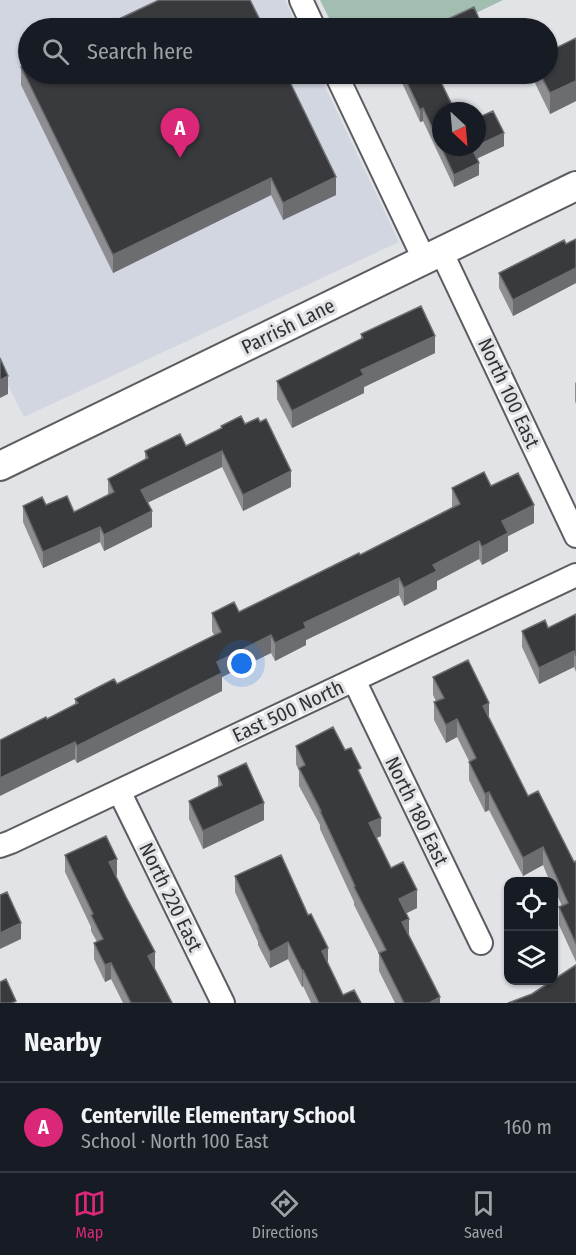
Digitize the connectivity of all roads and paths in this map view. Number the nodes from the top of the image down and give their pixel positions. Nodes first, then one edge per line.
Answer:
1 (301, 0) edge
2 (309, 18) edge
3 (341, 84) edge
4 (576, 186) edge
5 (433, 255) junction
6 (0, 466) edge
7 (576, 536) edge
8 (576, 575) edge
9 (354, 680) junction
10 (119, 791) junction
11 (0, 846) edge
12 (481, 943) dead end
13 (223, 1003) edge

1 - 2 street
3 - 5 street, North 100 East
4 - 5 street, Parrish Lane
5 - 6 street, Parrish Lane
5 - 7 street, North 100 East
8 - 9 street, East 500 North
9 - 10 street, East 500 North
9 - 12 street, North 180 East
10 - 11 street, East 500 North
10 - 13 street, North 220 East

